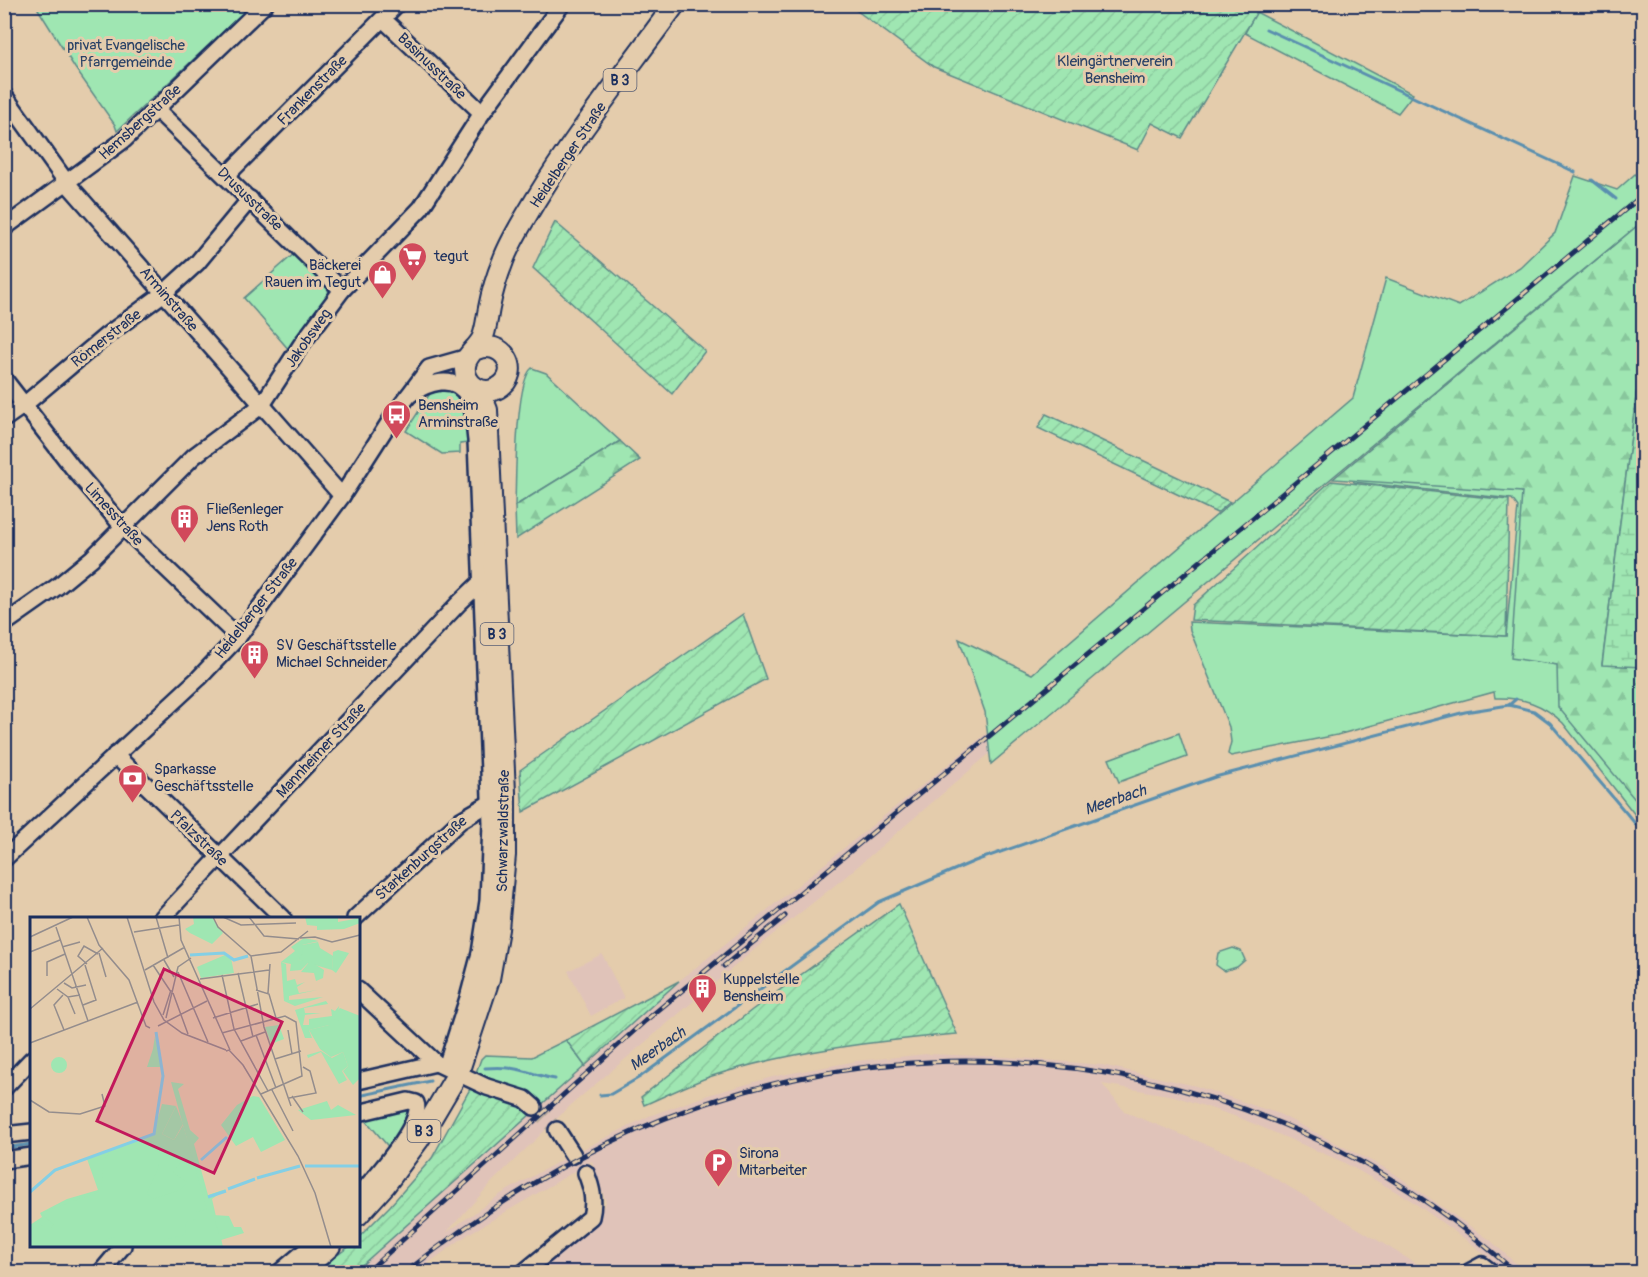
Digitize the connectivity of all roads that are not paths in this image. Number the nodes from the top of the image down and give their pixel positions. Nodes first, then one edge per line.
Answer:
1 (265, 4) edge
2 (397, 4) edge
3 (562, 4) edge
4 (675, 4) edge
5 (383, 19) junction
6 (4, 95) edge
7 (156, 109) junction
8 (482, 113) junction
9 (226, 176) junction
10 (67, 183) junction
11 (250, 199) junction
12 (525, 219) junction
13 (4, 228) edge
14 (342, 290) junction
15 (164, 293) junction
16 (496, 348) junction
17 (471, 353) junction
18 (421, 378) junction
19 (4, 379) edge
20 (480, 387) junction
21 (409, 395) junction
22 (24, 405) junction
23 (262, 405) junction
24 (4, 419) edge
25 (342, 496) junction
26 (123, 527) junction
27 (480, 583) junction
28 (4, 624) edge
29 (238, 637) junction
30 (115, 755) junction
31 (490, 802) junction
32 (219, 858) junction
33 (4, 859) edge
34 (163, 917) edge
35 (282, 917) edge
36 (356, 917) edge
37 (360, 992) edge
38 (30, 1061) edge
39 (446, 1067) junction
40 (360, 1081) edge
41 (4, 1088) edge
42 (534, 1107) tunnel mouth
43 (360, 1113) edge
44 (557, 1130) tunnel mouth
45 (30, 1132) edge
46 (4, 1136) edge
47 (573, 1155) dead end
48 (30, 1156) edge
49 (4, 1160) edge
50 (586, 1173) dead end
51 (360, 1194) edge
52 (360, 1213) edge
53 (121, 1247) edge
54 (309, 1247) edge
55 (328, 1247) edge
56 (101, 1272) edge
57 (280, 1272) edge
58 (301, 1272) edge
59 (524, 1272) edge
60 (1469, 1272) edge
61 (1491, 1272) edge

1 - 7 street, Hemsbergstraße
2 - 5 street, Frankenstraße
3 - 8 street, Jakobsweg
4 - 12 main road, Heidelberger Straße / B 3
5 - 8 street, Basinusstraße
5 - 9 street, Frankenstraße
6 - 10 street, Arminstraße
7 - 9 street, Drususstraße
7 - 10 street, Hemsbergstraße
8 - 14 street, Jakobsweg
9 - 11 street, Drususstraße
10 - 13 street, Hemsbergstraße
10 - 15 street, Arminstraße
11 - 14 street, Drususstraße
11 - 15 street, Römerstraße
12 - 16 main road, Heidelberger Straße / B 3
12 - 17 main road, Heidelberger Straße / B 3
14 - 23 street, Jakobsweg
15 - 22 street, Römerstraße
15 - 23 street, Arminstraße
16 - 17 main road, Heidelberger Straße
16 - 20 main road
17 - 18 street, Heidelberger Straße
17 - 20 main road, Heidelberger Straße / B 3
18 - 20 street
18 - 21 street, Heidelberger Straße
19 - 22 street, Limesstraße
20 - 39 main road, Schwarzwaldstraße / B 3
21 - 25 street, Heidelberger Straße
21 - 27 street, Schwarzwaldstraße
22 - 24 street, Römerstraße
22 - 26 street, Limesstraße
23 - 25 street, Arminstraße
23 - 26 street, Jakobsweg
25 - 29 street, Heidelberger Straße
26 - 28 street, Jakobsweg
26 - 29 street, Limesstraße
27 - 31 street, Schwarzwaldstraße
27 - 32 street, Mannheimer Straße
29 - 30 street, Heidelberger Straße
30 - 32 street, Pfalzstraße
30 - 33 street, Heidelberger Straße
31 - 36 street, Starkenburgstraße
31 - 39 street, Schwarzwaldstraße
32 - 34 street, Mannheimer Straße
32 - 35 street, Pfalzstraße
37 - 39 street
38 - 41 street
39 - 40 street
39 - 42 street
39 - 52 main road, Schwarzwaldstraße / B 3
43 - 51 street
44 - 47 street
45 - 46 street
48 - 49 street
50 - 59 street
53 - 56 street
54 - 57 street
55 - 58 main road
60 - 61 street

